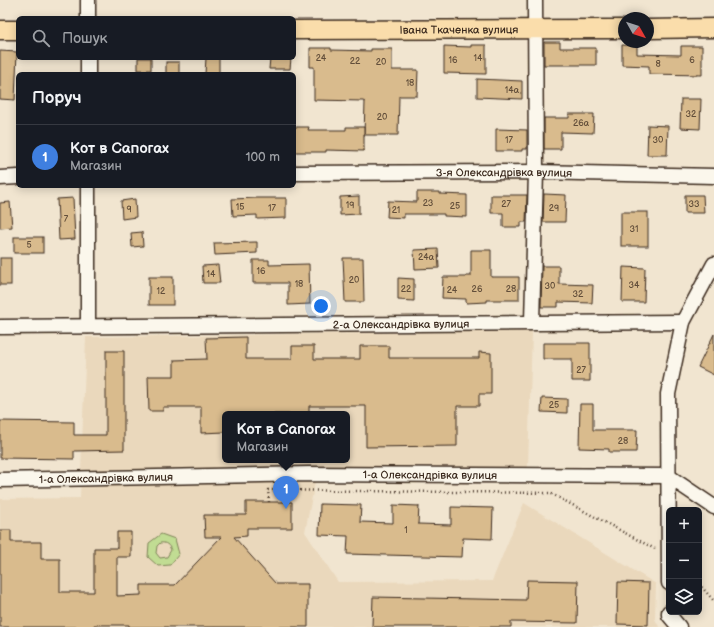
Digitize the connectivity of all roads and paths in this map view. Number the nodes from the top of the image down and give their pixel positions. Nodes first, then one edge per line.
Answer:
1 (88, 0) edge
2 (535, 0) edge
3 (88, 16) edge
4 (714, 28) edge
5 (618, 29) edge
6 (654, 29) edge
7 (0, 30) edge
8 (16, 30) edge
9 (296, 30) edge
10 (534, 30) junction
11 (88, 60) edge
12 (88, 72) edge
13 (536, 172) junction
14 (296, 173) edge
15 (714, 176) edge
16 (16, 177) edge
17 (0, 178) edge
18 (88, 188) edge
19 (714, 264) edge
20 (532, 322) junction
21 (683, 322) junction
22 (88, 326) junction
23 (0, 327) edge
24 (668, 476) junction
25 (0, 480) edge
26 (269, 502) dead end
27 (714, 507) edge
28 (669, 543) edge
29 (666, 554) edge
30 (702, 587) edge
31 (714, 601) edge
32 (669, 615) edge
33 (679, 627) edge

1 - 3 street
2 - 10 street
4 - 6 main road
5 - 10 main road, Івана Ткаченка вулиця
7 - 8 main road
9 - 10 main road, Івана Ткаченка вулиця
10 - 13 street
11 - 12 street
13 - 14 street, 3-я Олександрівка вулиця
13 - 15 street, 3-я Олександрівка вулиця
13 - 20 street
16 - 17 street
18 - 22 street
19 - 21 street
20 - 21 street, 2-а Олександрівка вулиця
20 - 22 street, 2-а Олександрівка вулиця
21 - 24 street
22 - 23 street, 2-а Олександрівка вулиця
24 - 25 street, 1-а Олександрівка вулиця
24 - 27 street
24 - 28 street
26 - 29 path
30 - 31 path
32 - 33 street

